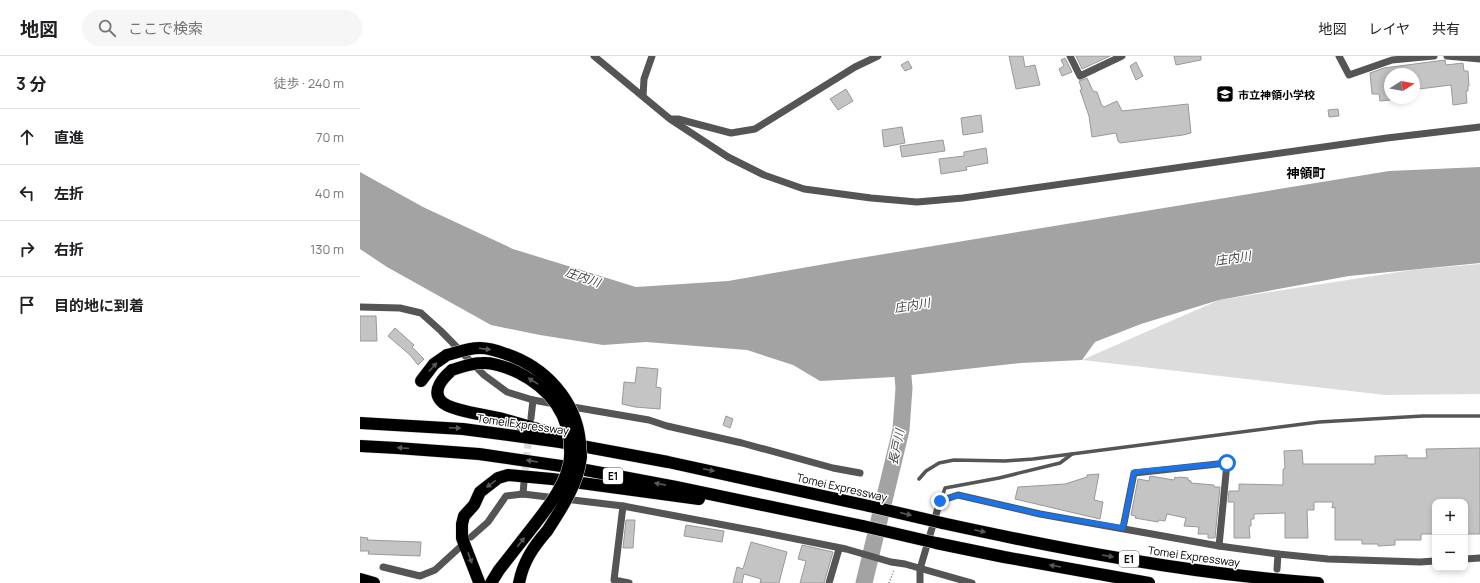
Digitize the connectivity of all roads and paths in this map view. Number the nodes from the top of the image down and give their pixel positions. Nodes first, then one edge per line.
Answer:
1 (594, 56) edge
2 (652, 56) edge
3 (878, 56) edge
4 (1070, 56) edge
5 (1122, 56) edge
6 (1339, 56) edge
7 (1434, 56) edge
8 (1447, 56) edge
9 (1462, 56) edge
10 (1392, 58) edge
11 (1480, 59) edge
12 (643, 96) junction
13 (670, 119) junction
14 (1480, 127) edge
15 (360, 307) edge
16 (421, 381) dead end
17 (533, 400) junction
18 (1480, 416) edge
19 (531, 418) dead end
20 (360, 423) edge
21 (360, 446) edge
22 (616, 452) junction
23 (1072, 454) junction
24 (860, 473) dead end
25 (919, 479) dead end
26 (524, 482) tunnel mouth
27 (523, 494) junction
28 (940, 501) junction
29 (622, 506) junction
30 (832, 519) junction
31 (1123, 528) junction
32 (471, 537) dead end
33 (1219, 546) junction
34 (459, 548) dead end
35 (842, 549) junction
36 (1278, 554) junction
37 (1480, 558) edge
38 (1468, 559) edge
39 (1432, 561) edge
40 (893, 563) junction
41 (383, 567) dead end
42 (920, 569) junction
43 (1277, 570) dead end
44 (360, 578) edge
45 (485, 582) edge
46 (374, 583) edge
47 (519, 583) edge
48 (629, 583) edge
49 (829, 583) edge
50 (889, 583) edge
51 (920, 583) edge
52 (972, 583) edge
53 (1149, 583) edge
54 (1318, 583) edge

1 - 12 street
2 - 12 street
3 - 13 street
4 - 5 street
6 - 10 street
7 - 10 street
8 - 9 street
9 - 11 street
12 - 13 street
13 - 14 street
15 - 17 street
16 -> 47 highway, bridge
17 - 19 street
17 - 24 street
18 - 23 lane
20 -> 22 highway, Tomei Expressway / E1
30 -> 21 highway, E1
45 -> 22 highway, bridge
22 -> 54 highway, Tomei Expressway / E1, bridge
23 - 25 lane
23 - 28 lane
26 - 27 street
27 - 29 street
27 - 32 street
28 - 31 street
28 - 42 street
29 - 35 street
29 - 48 street
30 -> 45 highway
53 -> 30 highway, E1, bridge
31 - 33 street
31 - 33 street
33 - 36 street
34 - 41 street
35 - 40 street
35 - 49 street
36 - 39 street
36 - 43 street
37 - 38 street
40 - 42 street
40 - 50 path
42 - 51 street
42 - 52 street
44 - 46 highway

